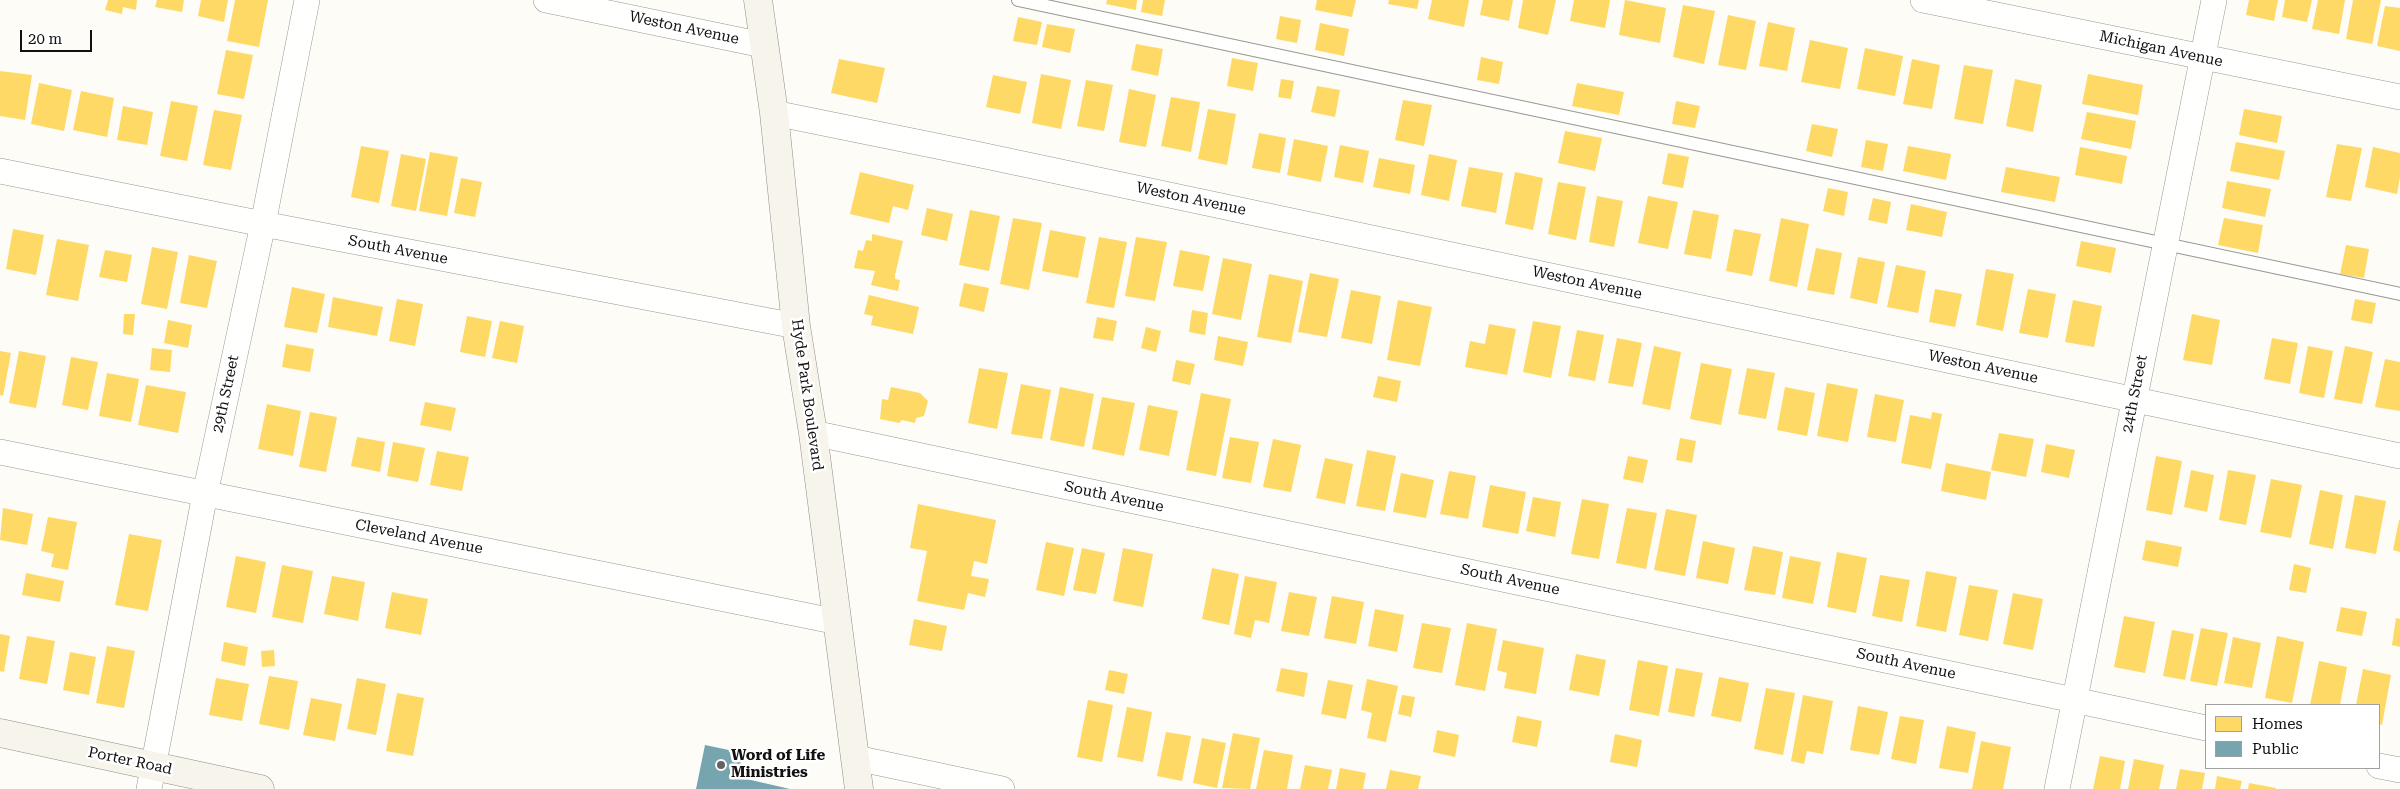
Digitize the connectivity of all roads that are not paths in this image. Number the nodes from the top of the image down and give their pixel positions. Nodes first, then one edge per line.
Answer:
1 (307, 0) edge
2 (546, 0) edge
3 (758, 0) edge
4 (1018, 0) edge
5 (1922, 0) edge
6 (2214, 0) edge
7 (583, 4) edge
8 (763, 45) junction
9 (2203, 57) junction
10 (2400, 97) edge
11 (774, 113) junction
12 (0, 171) edge
13 (263, 224) junction
14 (2166, 244) junction
15 (2400, 294) edge
16 (796, 326) junction
17 (2134, 399) junction
18 (813, 433) junction
19 (0, 452) edge
20 (2400, 456) edge
21 (205, 494) junction
22 (838, 622) junction
23 (2074, 700) junction
24 (2205, 728) edge
25 (0, 733) edge
26 (856, 758) junction
27 (2380, 766) edge
28 (2400, 770) edge
29 (151, 777) edge
30 (260, 789) edge
31 (860, 789) edge
32 (1002, 789) edge
33 (2057, 789) edge

1 - 13 street, 29th Street
2 - 7 street, Weston Avenue
3 - 8 main road, Hyde Park Boulevard
4 - 14 lane
5 - 9 street, Michigan Avenue
6 - 9 street, 24th Street
7 - 8 street, Weston Avenue
8 - 11 main road, Hyde Park Boulevard
9 - 10 street, Michigan Avenue
9 - 14 street, 24th Street
11 - 16 main road, Hyde Park Boulevard
11 - 17 street, Weston Avenue
12 - 13 street, South Avenue
13 - 16 street, South Avenue
13 - 21 street, 29th Street
14 - 15 lane
14 - 17 street, 24th Street
16 - 18 main road, Hyde Park Boulevard
17 - 20 street, Weston Avenue
17 - 23 street, 24th Street
18 - 22 main road, Hyde Park Boulevard
18 - 23 street, South Avenue
19 - 21 street, Cleveland Avenue
21 - 22 street, Cleveland Avenue
21 - 29 street, 29th Street
22 - 26 main road, Hyde Park Boulevard
23 - 24 street, South Avenue
23 - 33 street, 24th Street
25 - 29 main road, Porter Road
26 - 31 main road, Hyde Park Boulevard
26 - 32 street
27 - 28 street
29 - 30 main road, Porter Road

